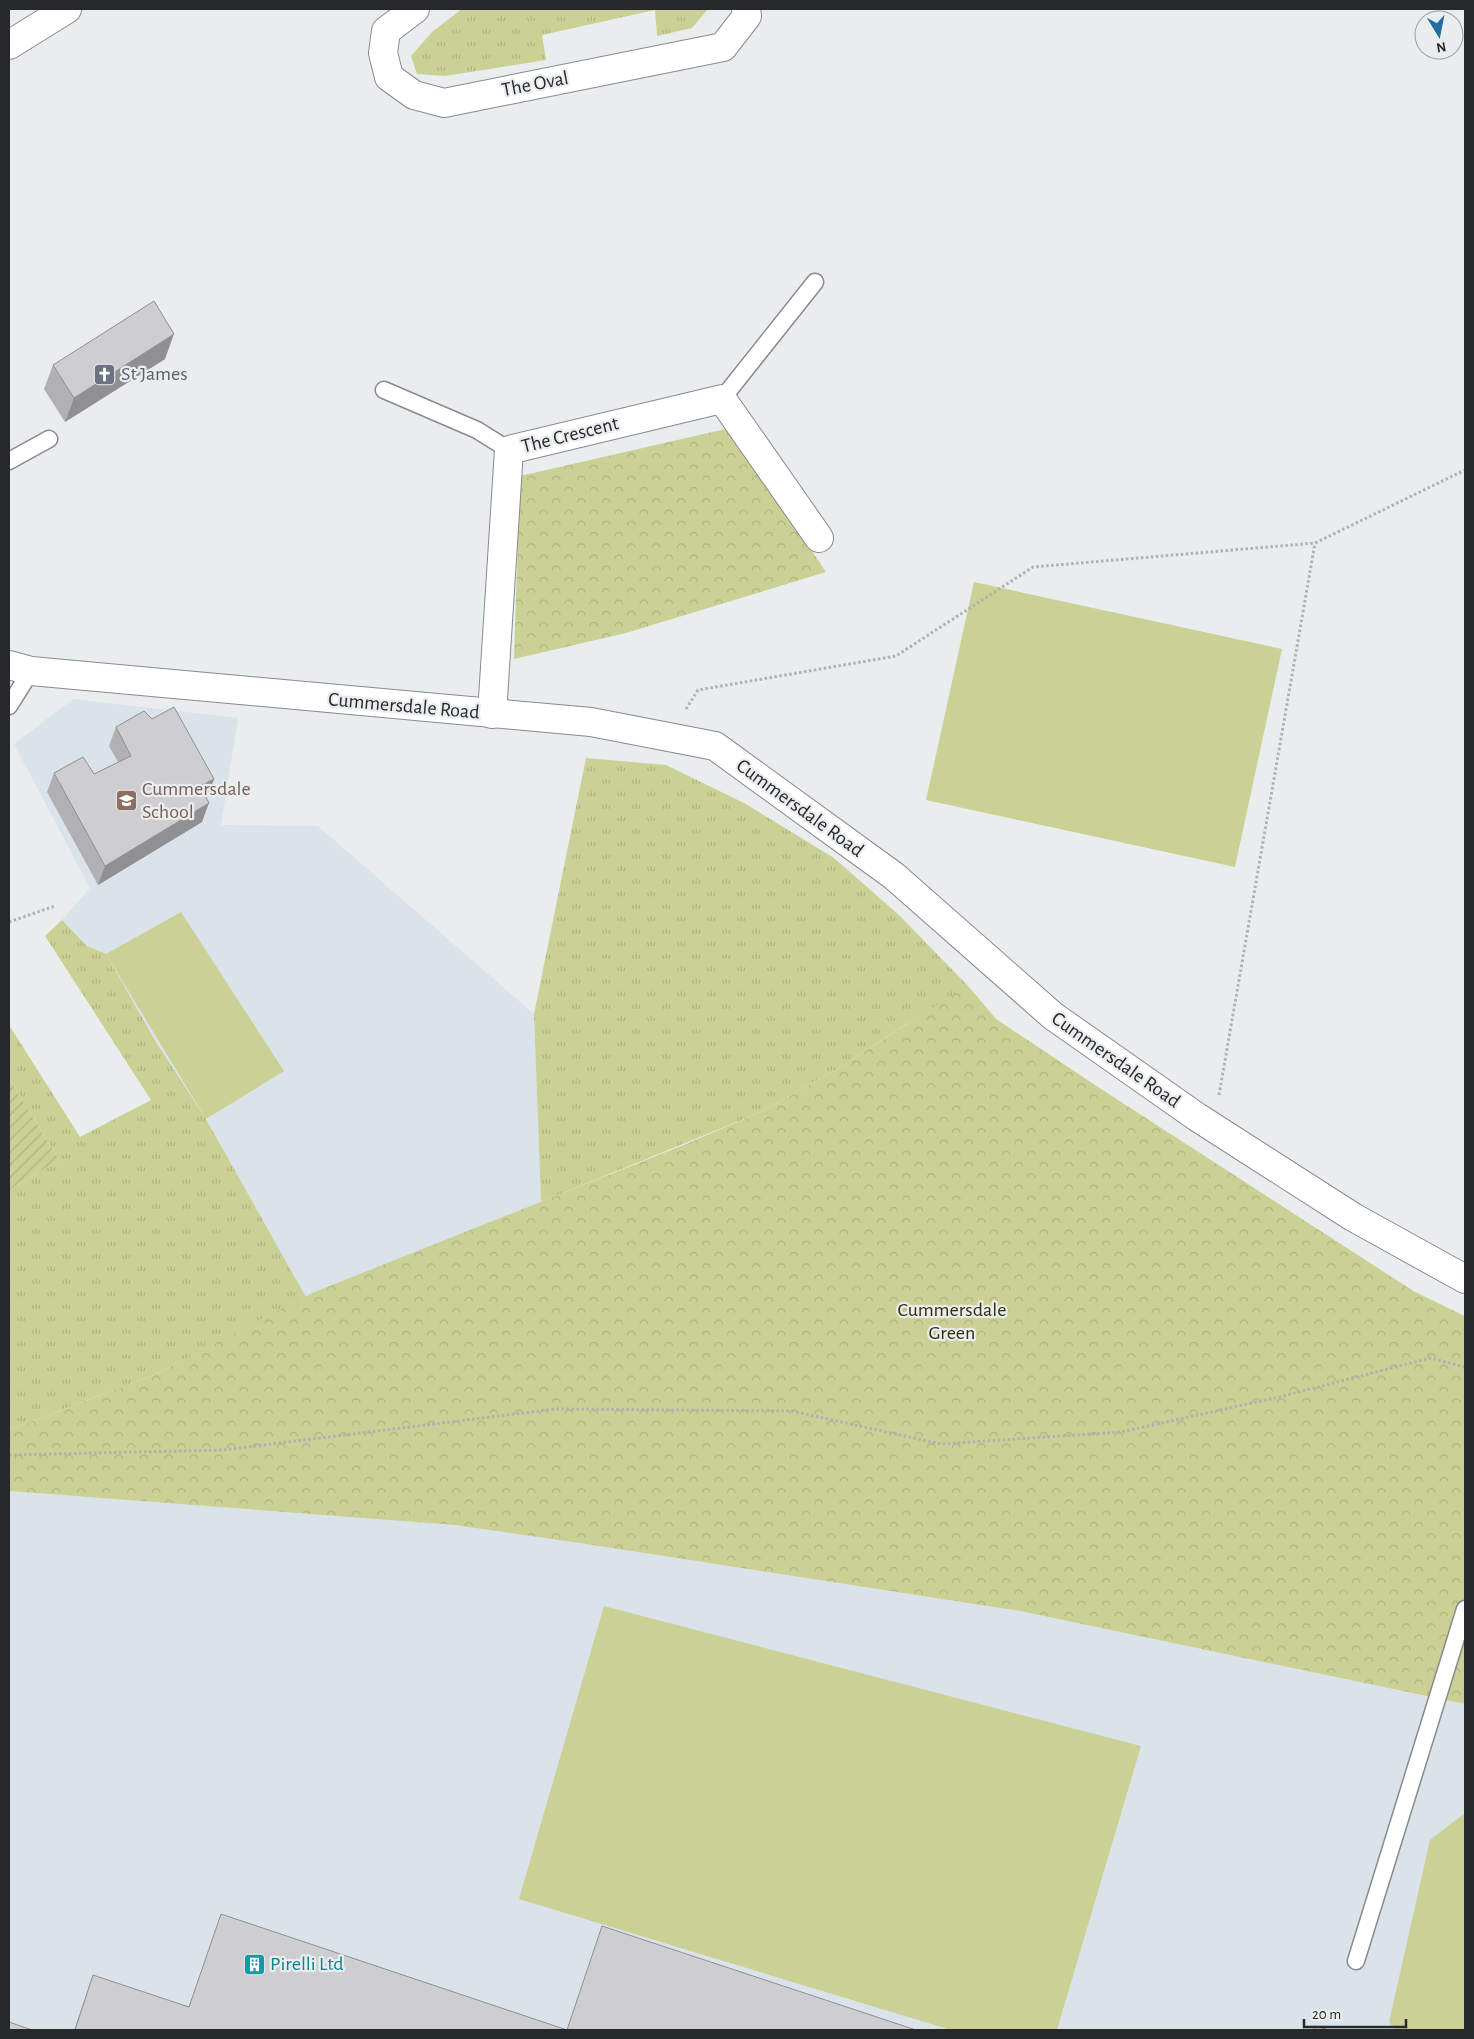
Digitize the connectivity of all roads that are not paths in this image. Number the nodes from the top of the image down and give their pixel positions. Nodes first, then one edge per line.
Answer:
1 (67, 9) edge
2 (415, 9) edge
3 (746, 9) edge
4 (9, 45) edge
5 (815, 282) dead end
6 (384, 390) dead end
7 (722, 399) junction
8 (49, 439) dead end
9 (509, 450) junction
10 (9, 461) edge
11 (819, 538) dead end
12 (20, 668) edge
13 (9, 706) edge
14 (492, 714) junction
15 (1465, 1279) edge
16 (1465, 1609) edge
17 (1356, 1961) dead end

1 - 4 street
2 - 3 street, The Oval
5 - 7 lane
6 - 9 lane
7 - 9 street, The Crescent
7 - 11 street
8 - 10 lane
9 - 14 street, The Crescent
12 - 13 lane
12 - 14 street, Cummersdale Road
14 - 15 street, Cummersdale Road
16 - 17 lane

